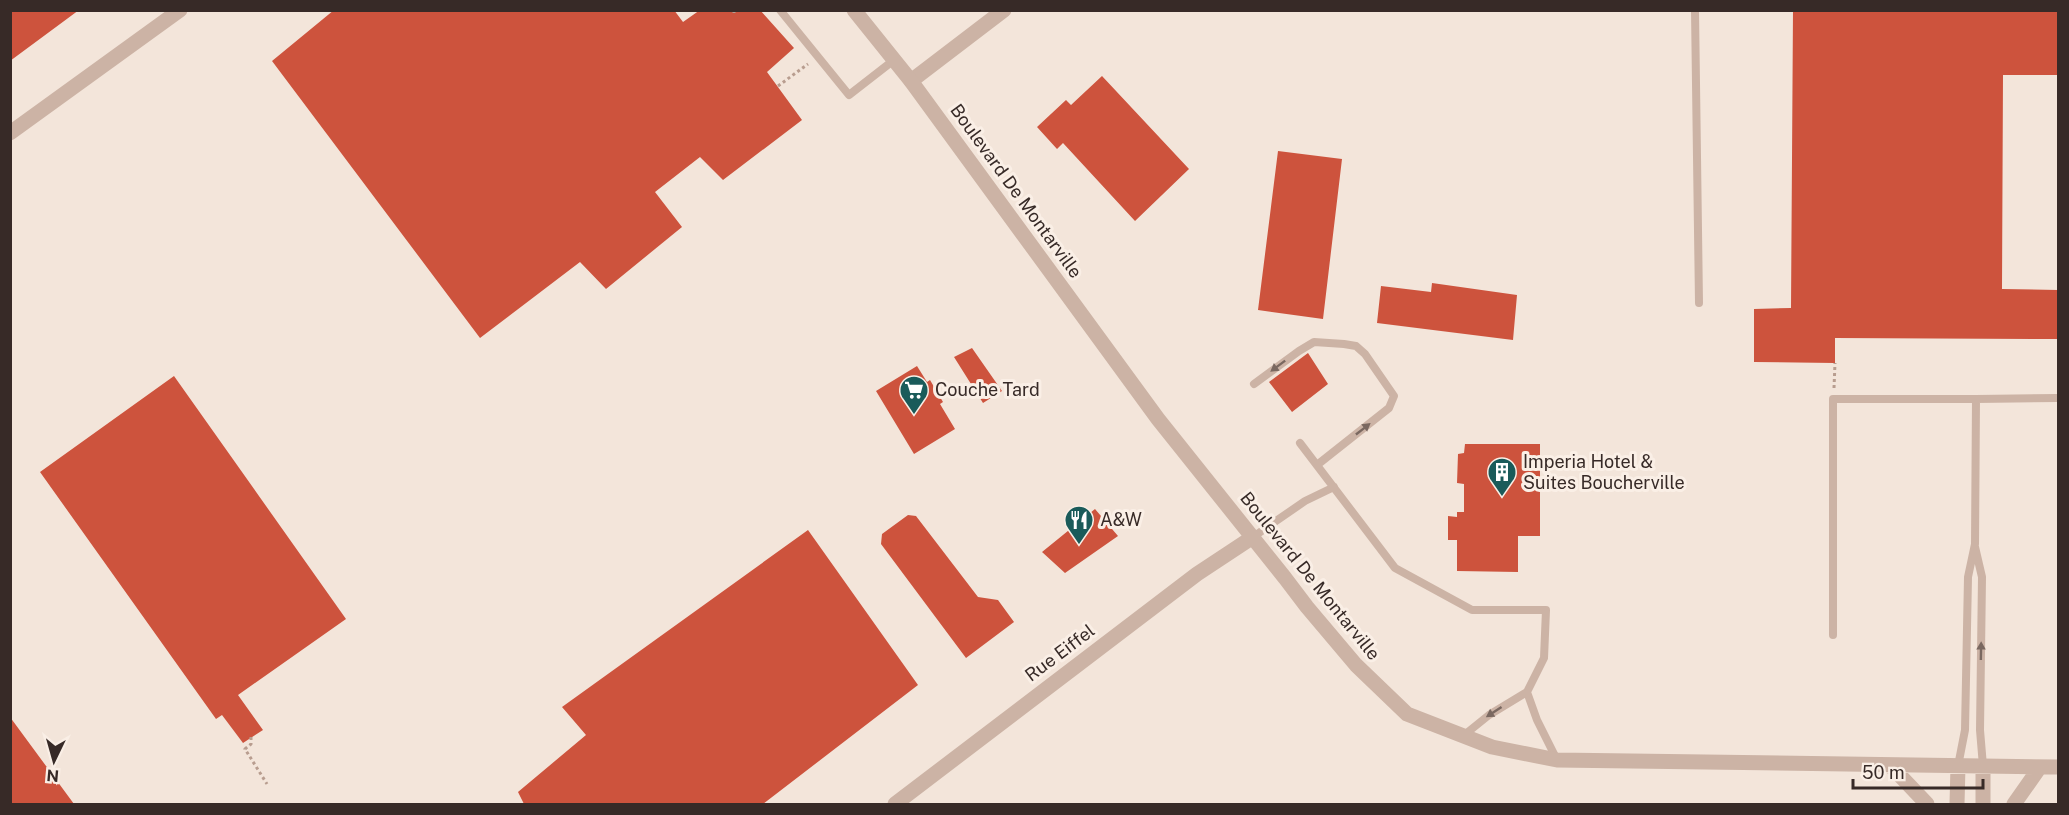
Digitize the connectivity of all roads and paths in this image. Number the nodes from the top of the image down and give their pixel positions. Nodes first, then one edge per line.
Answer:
1 (180, 10) edge
2 (780, 10) edge
3 (854, 10) edge
4 (1004, 10) edge
5 (1695, 10) edge
6 (818, 57) junction
7 (894, 60) junction
8 (911, 81) junction
9 (778, 87) dead end
10 (10, 133) edge
11 (1699, 303) dead end
12 (1835, 363) dead end
13 (1254, 384) dead end
14 (2058, 398) edge
15 (1833, 399) junction
16 (1976, 399) junction
17 (1300, 443) dead end
18 (1317, 465) junction
19 (1334, 488) junction
20 (1253, 537) junction
21 (1975, 544) junction
22 (1833, 635) dead end
23 (1527, 692) junction
24 (1463, 736) junction
25 (251, 737) dead end
26 (1557, 760) junction
27 (1890, 765) junction
28 (1958, 766) junction
29 (1983, 766) junction
30 (2040, 767) junction
31 (2058, 767) edge
32 (267, 784) dead end
33 (895, 804) edge
34 (1927, 804) edge
35 (1957, 804) edge
36 (1983, 804) edge
37 (2014, 804) edge

1 - 10 street
2 - 6 lane
3 - 7 street, Boulevard De Montarville
4 - 8 street
5 - 11 lane
6 - 7 lane
6 - 9 path
7 - 8 street, Boulevard De Montarville
8 - 20 street, Boulevard De Montarville
12 - 15 path
18 -> 13 lane
14 - 16 lane
15 - 16 lane
15 - 22 lane
16 - 21 lane
17 - 18 lane
18 - 19 lane
19 - 20 lane
19 - 23 lane
20 - 24 street, Boulevard De Montarville
20 - 33 street, Rue Eiffel
21 - 28 lane
29 -> 21 lane
23 -> 24 lane
23 - 26 lane
24 - 26 street, Boulevard De Montarville
25 - 32 path
26 - 27 street, Boulevard De Montarville
27 - 28 street, Boulevard De Montarville
27 - 34 street
28 - 29 street, Boulevard De Montarville
28 - 35 street
29 - 30 street, Boulevard De Montarville
29 - 36 street
30 - 31 street, Boulevard De Montarville
30 - 37 street

